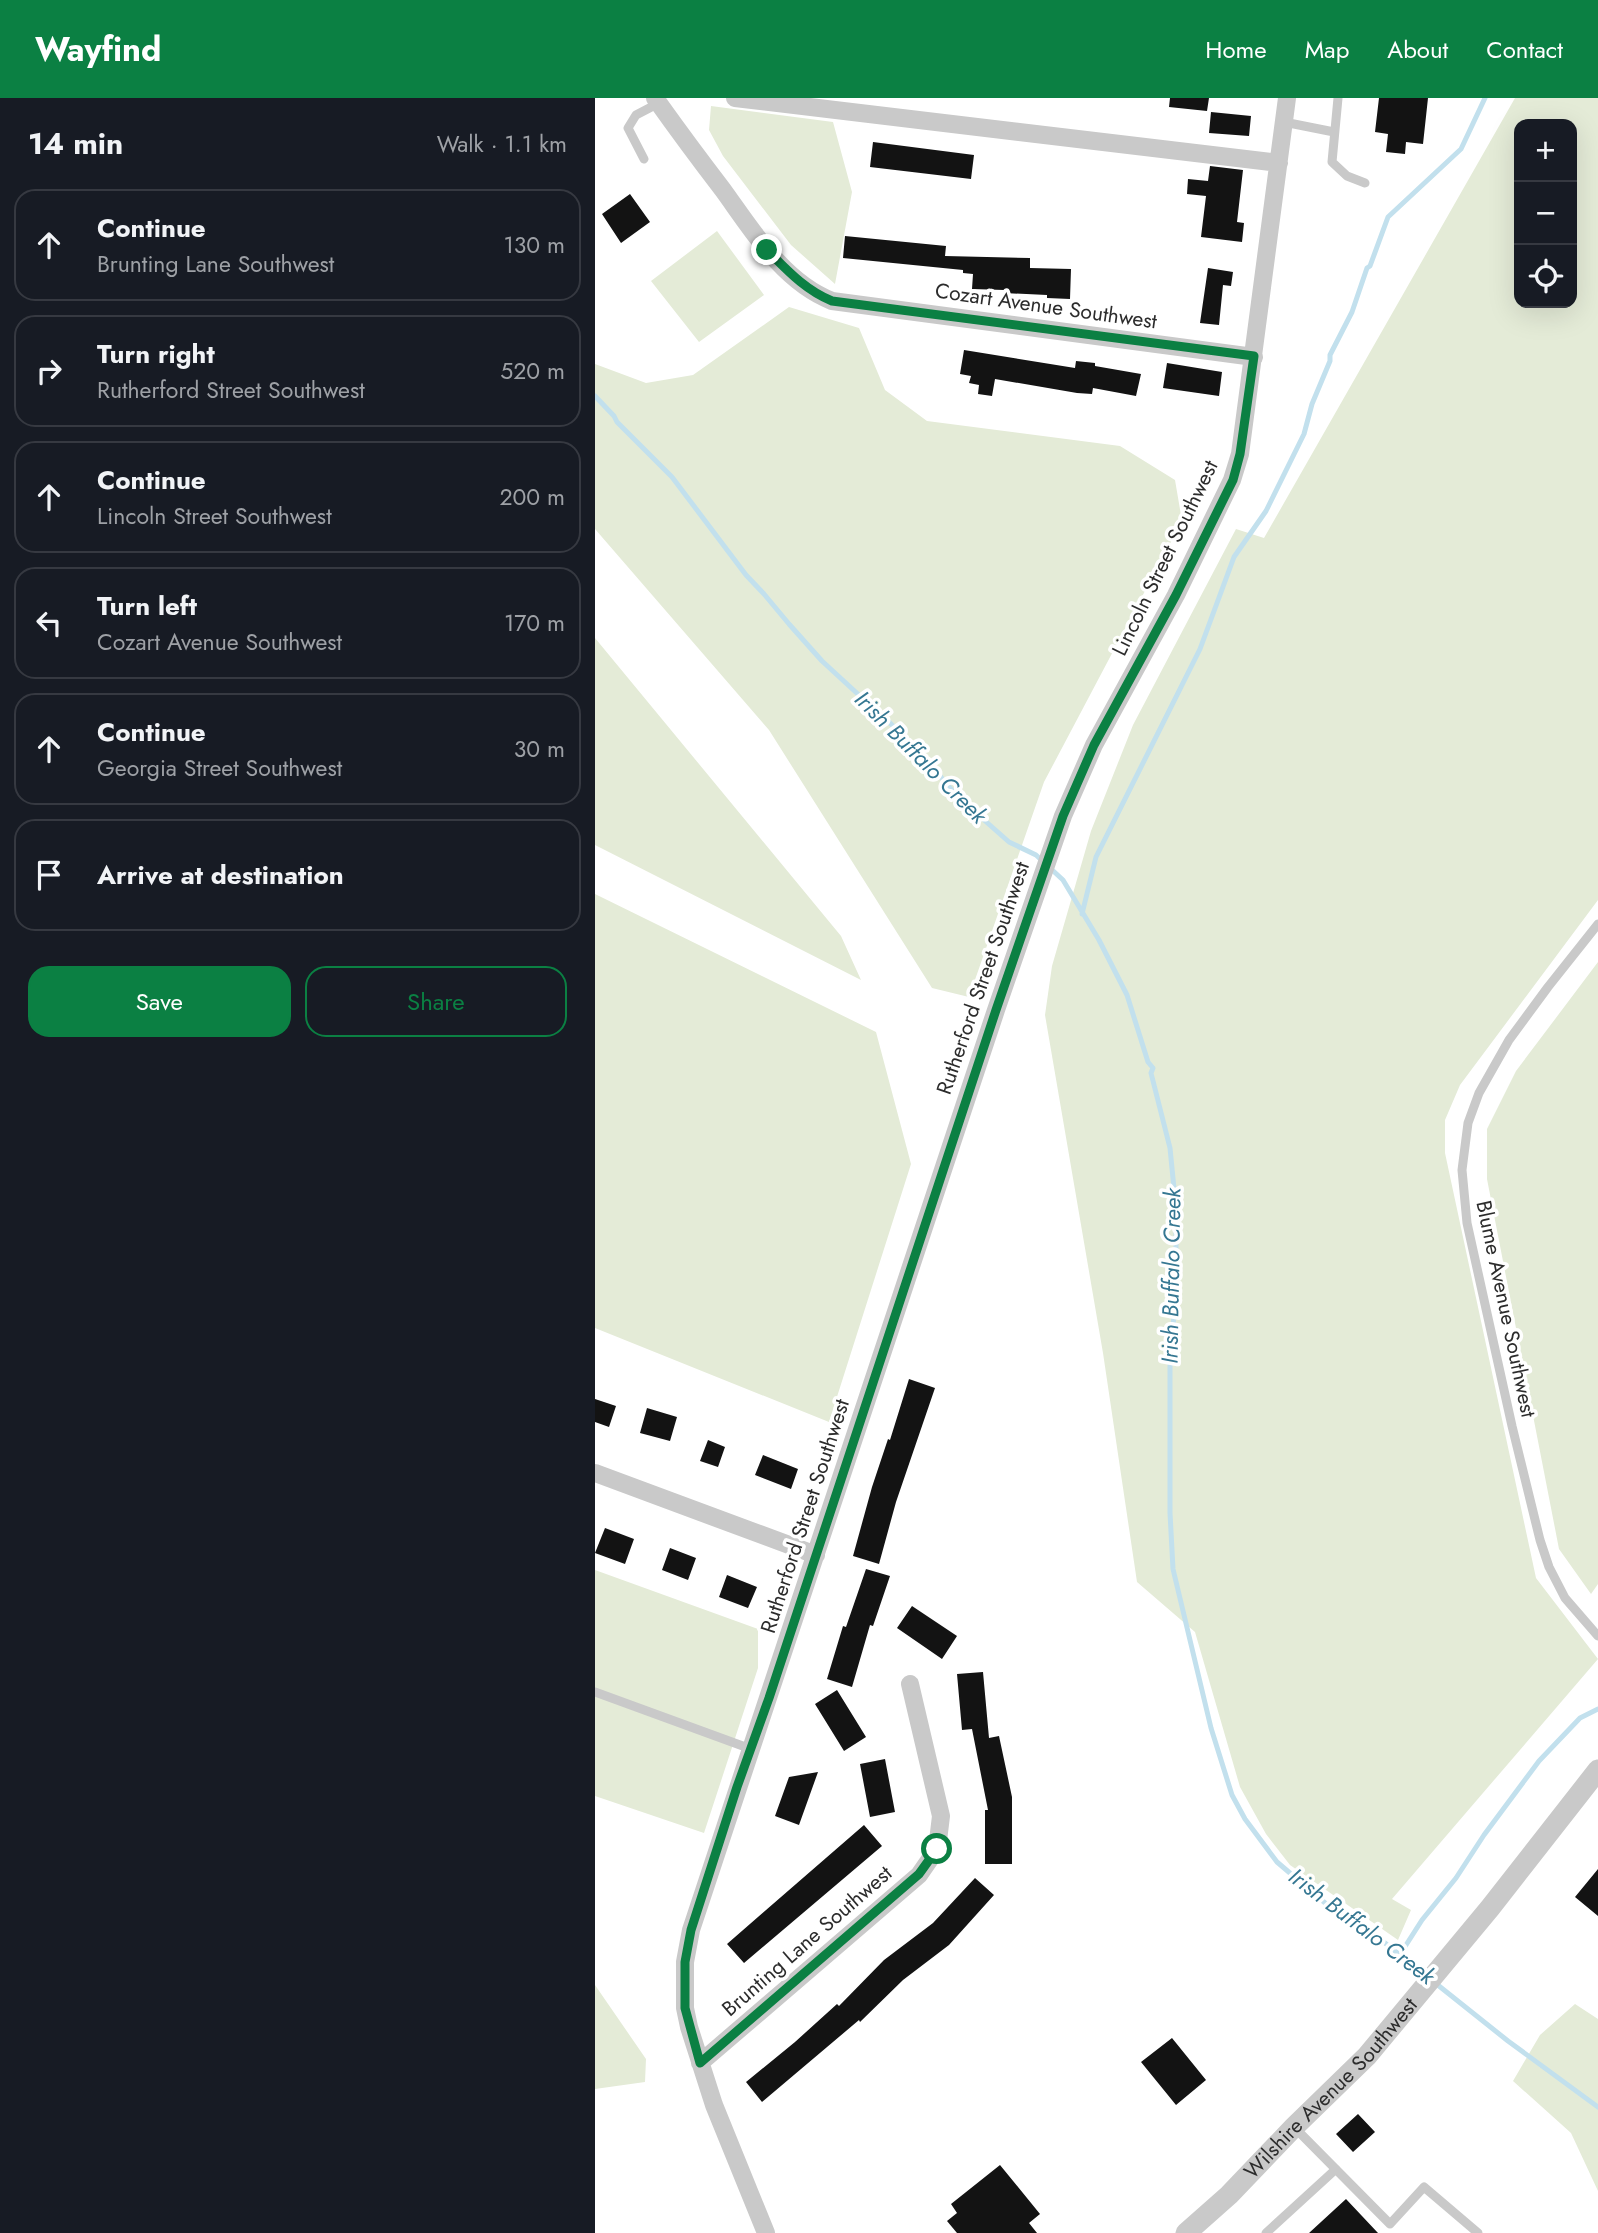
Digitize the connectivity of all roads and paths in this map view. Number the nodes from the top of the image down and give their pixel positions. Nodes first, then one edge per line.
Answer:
1 (735, 98) edge
2 (1287, 98) edge
3 (1338, 98) edge
4 (657, 100) edge
5 (1284, 122) junction
6 (1334, 132) junction
7 (644, 159) dead end
8 (1279, 163) junction
9 (1365, 183) dead end
10 (1254, 356) junction
11 (1063, 816) joint
12 (1598, 924) edge
13 (595, 1473) edge
14 (816, 1555) junction
15 (1598, 1636) edge
16 (910, 1684) dead end
17 (595, 1692) edge
18 (751, 1749) junction
19 (1598, 1770) edge
20 (700, 2063) junction
21 (1294, 2127) junction
22 (1336, 2169) junction
23 (1196, 2227) edge
24 (766, 2233) edge
25 (1266, 2233) edge
26 (1478, 2233) edge

1 - 8 street
2 - 5 street, Lincoln Street Southwest
3 - 6 lane
4 - 7 lane
4 - 10 street, Cozart Avenue Southwest
5 - 6 lane
5 - 8 street, Lincoln Street Southwest
6 - 9 lane
8 - 10 street, Lincoln Street Southwest
10 - 11 street, Lincoln Street Southwest
11 - 14 street, Rutherford Street Southwest
12 - 15 lane, Blume Avenue Southwest
13 - 14 street
14 - 18 street, Rutherford Street Southwest
16 - 20 street, Brunting Lane Southwest
17 - 18 lane
18 - 20 street, Rutherford Street Southwest
19 - 21 street, Wilshire Avenue Southwest
20 - 24 street, Rutherford Street Southwest
21 - 22 lane
21 - 23 street, Wilshire Avenue Southwest
22 - 25 lane
22 - 26 lane

